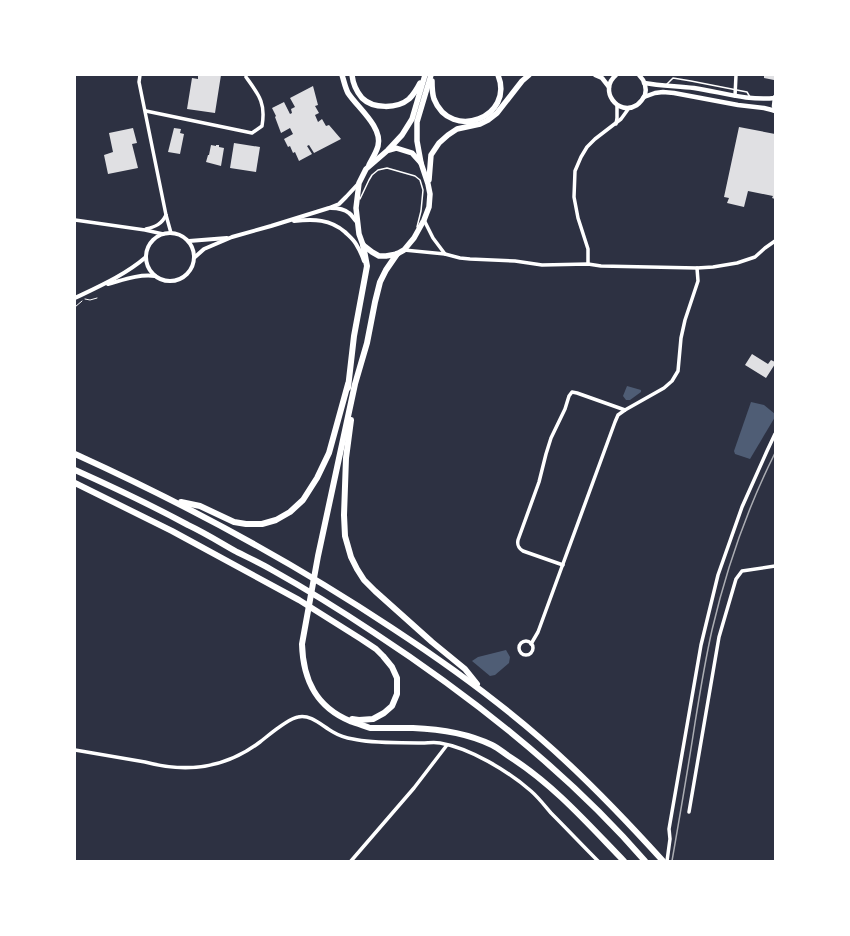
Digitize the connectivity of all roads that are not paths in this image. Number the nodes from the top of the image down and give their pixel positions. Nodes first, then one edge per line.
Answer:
1 (140, 75) edge
2 (342, 75) edge
3 (352, 75) edge
4 (432, 75) edge
5 (498, 75) edge
6 (529, 75) edge
7 (595, 75) edge
8 (616, 75) edge
9 (639, 75) edge
10 (736, 75) edge
11 (246, 77) dead end
12 (424, 77) edge
13 (644, 83) junction
14 (666, 85) junction
15 (609, 87) junction
16 (736, 90) junction
17 (736, 96) junction
18 (644, 97) junction
19 (775, 97) edge
20 (751, 99) junction
21 (617, 105) junction
22 (629, 108) junction
23 (775, 110) edge
24 (146, 112) junction
25 (616, 124) junction
26 (388, 150) junction
27 (421, 163) junction
28 (366, 169) junction
29 (359, 183) junction
30 (428, 184) junction
31 (329, 208) junction
32 (356, 208) junction
33 (166, 215) junction
34 (75, 220) edge
35 (424, 220) junction
36 (356, 221) junction
37 (284, 222) junction
38 (145, 230) junction
39 (171, 233) junction
40 (163, 234) junction
41 (232, 237) junction
42 (414, 238) junction
43 (189, 241) junction
44 (775, 241) edge
45 (364, 245) junction
46 (404, 250) junction
47 (397, 254) junction
48 (445, 254) junction
49 (194, 256) junction
50 (146, 257) junction
51 (588, 264) junction
52 (366, 266) junction
53 (697, 268) junction
54 (155, 276) junction
55 (103, 285) junction
56 (75, 298) edge
57 (351, 384) junction
58 (625, 410) junction
59 (775, 434) edge
60 (75, 454) edge
61 (75, 470) edge
62 (75, 483) edge
63 (172, 500) junction
64 (563, 565) junction
65 (775, 566) edge
66 (531, 644) dead end
67 (482, 691) junction
68 (341, 717) junction
69 (447, 745) junction
70 (75, 750) edge
71 (689, 812) dead end
72 (351, 861) edge
73 (598, 861) edge
74 (624, 861) edge
75 (645, 861) edge
76 (663, 861) edge
77 (667, 861) edge

1 - 24 street
2 - 28 main road
3 - 12 main road
4 - 5 main road
4 - 27 main road
6 - 30 main road
7 - 15 main road
8 - 15 main road
9 - 13 main road
10 - 16 street
11 - 24 street
12 - 26 main road
13 - 14 main road
13 - 18 main road
14 - 16 lane
14 - 17 main road
15 - 21 main road
16 - 17 street
16 - 20 lane
17 - 20 main road
18 - 22 main road
18 - 23 main road
19 - 20 main road
19 - 23 main road
21 - 22 main road
21 - 25 street
22 - 25 street
24 - 33 street
25 - 51 street
26 - 27 main road
26 - 28 main road
27 - 30 main road
28 - 29 main road
29 - 31 street
29 - 32 main road
30 - 35 main road
31 - 36 street
31 - 37 street
32 - 36 main road
32 - 42 lane
33 - 38 street
33 - 39 street
34 - 38 street
35 - 42 main road
35 - 48 street
36 - 45 main road
37 - 41 street
37 - 52 street
38 - 40 street
39 - 40 street
39 - 43 street
40 - 50 street
41 - 43 street
41 - 49 street
42 - 46 main road
43 - 49 street
44 - 53 street
45 - 47 main road
45 - 52 highway
46 - 47 main road
46 - 48 street
47 - 57 highway
48 - 51 street
49 - 54 street
50 - 54 street
50 - 55 street
51 - 53 street
52 - 57 highway
53 - 58 street
54 - 55 street
55 - 56 street
57 - 63 highway
57 - 67 highway
57 - 68 highway
58 - 64 street
58 - 64 street
59 - 77 street
60 - 63 highway
61 - 75 highway
62 - 68 highway
63 - 67 highway
64 - 66 street
65 - 71 street
67 - 76 highway
68 - 74 highway
69 - 70 street
69 - 72 street
69 - 73 street

